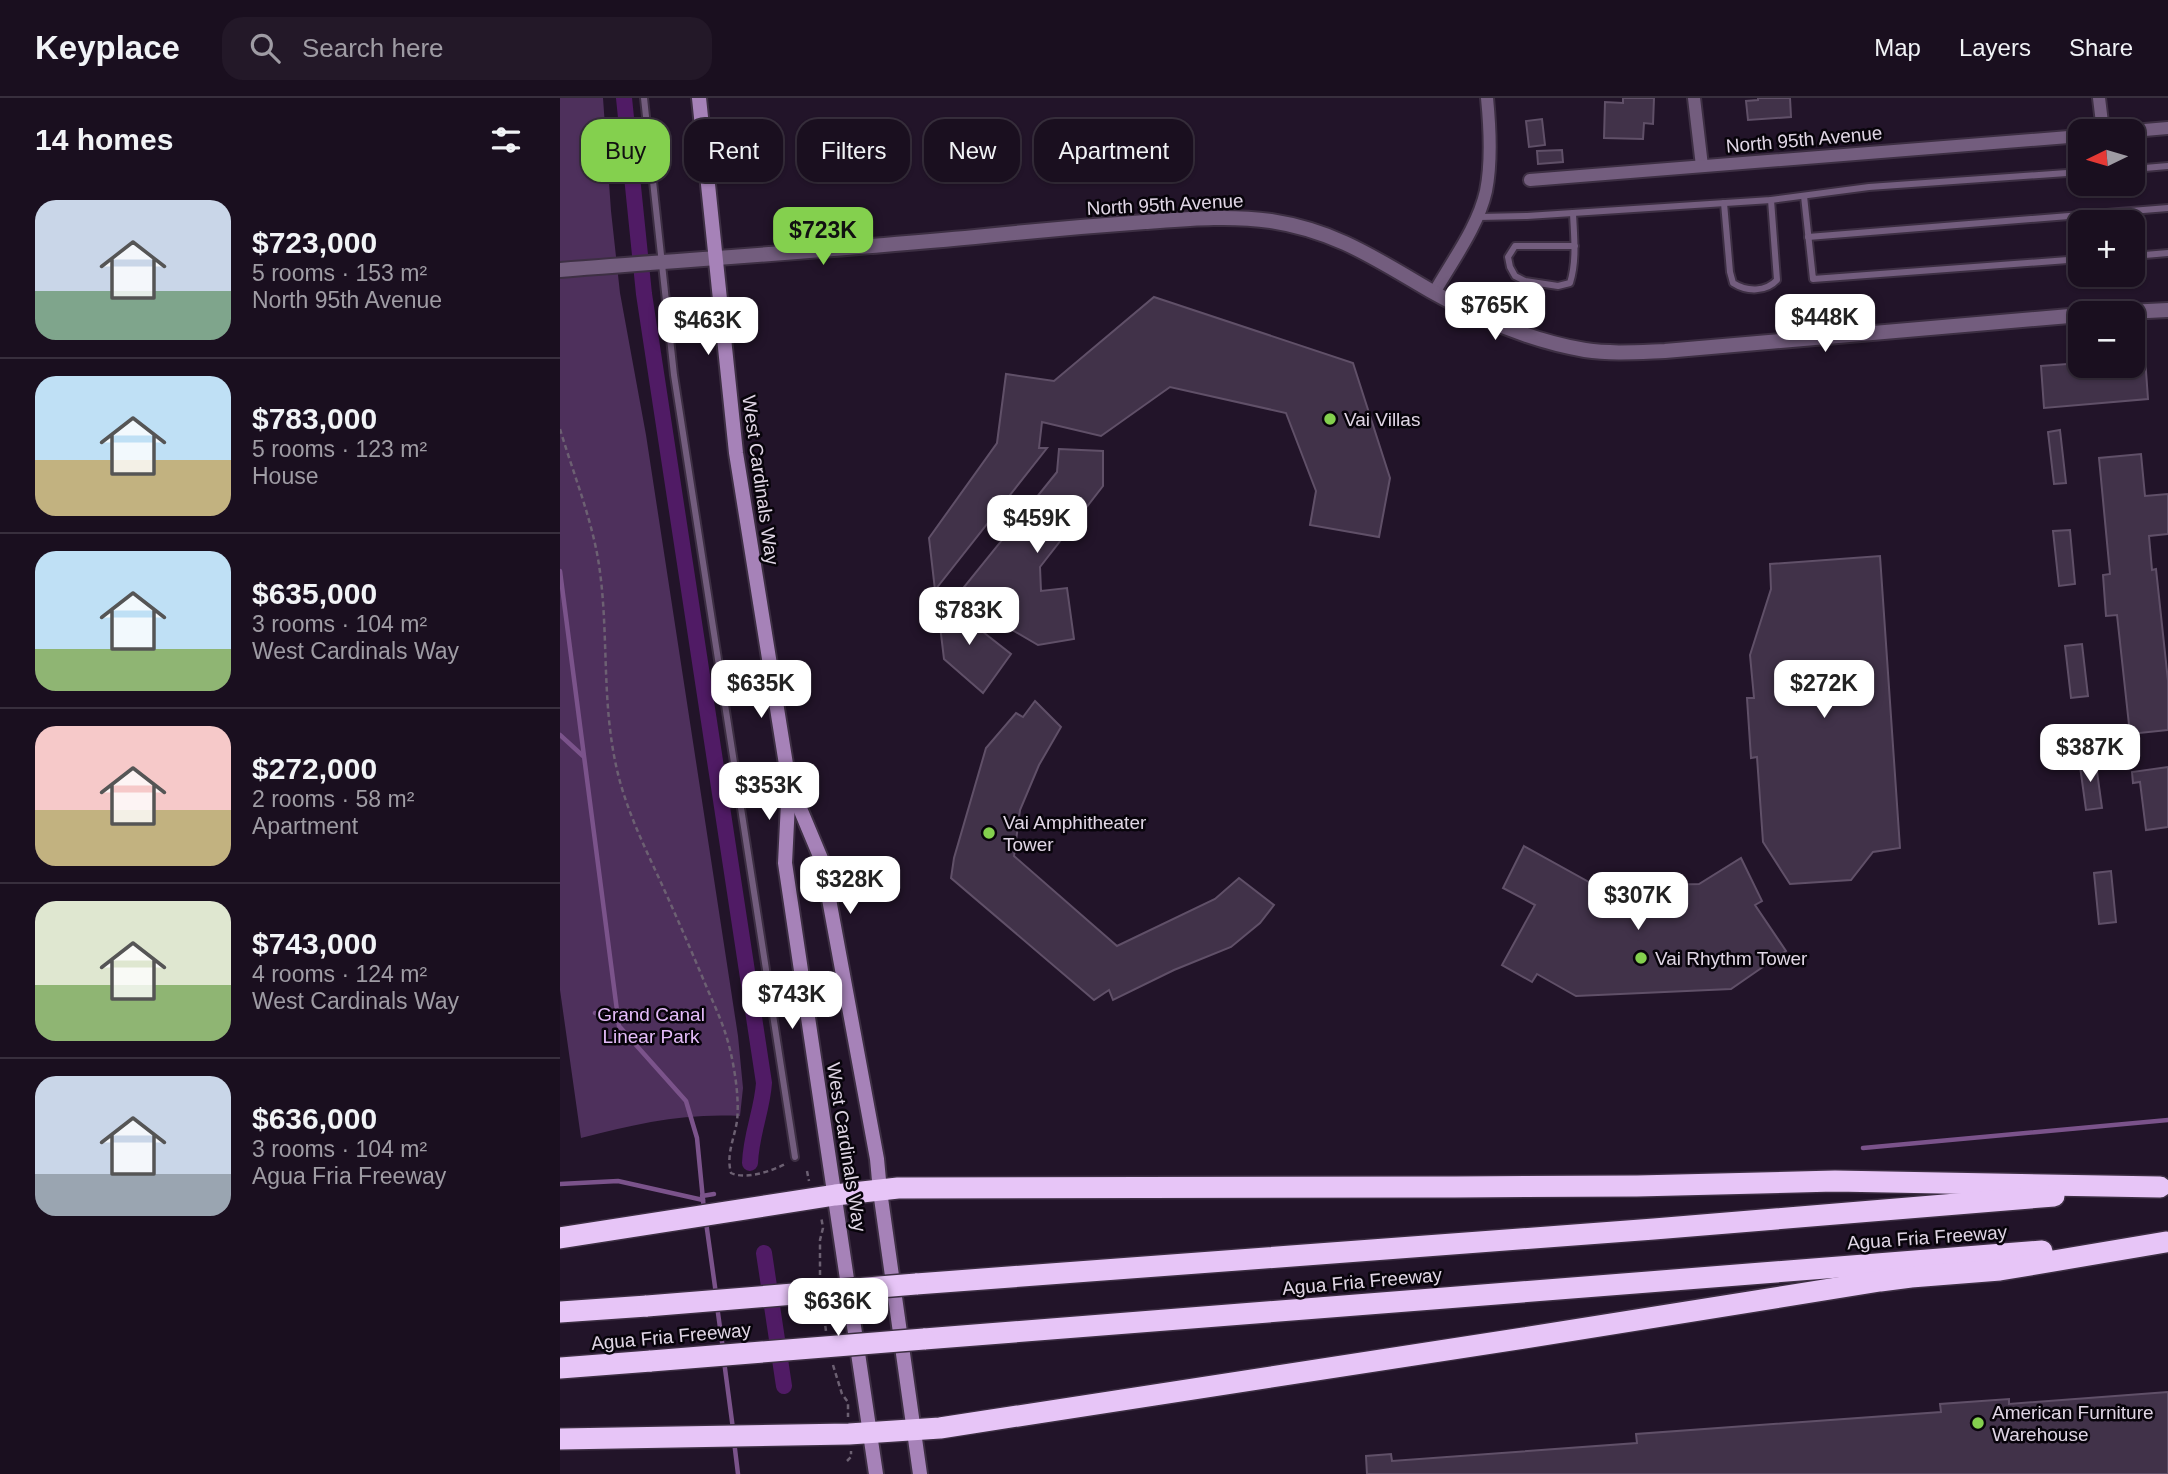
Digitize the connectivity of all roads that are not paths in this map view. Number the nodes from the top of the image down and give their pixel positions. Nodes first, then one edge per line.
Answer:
1 (644, 98) edge
2 (699, 98) edge
3 (1487, 98) edge
4 (1694, 98) edge
5 (2099, 98) edge
6 (2102, 119) edge
7 (2168, 128) edge
8 (2146, 130) edge
9 (2068, 137) edge
10 (1702, 166) junction
11 (2168, 166) edge
12 (2146, 168) edge
13 (2068, 174) edge
14 (1530, 180) dead end
15 (1804, 196) junction
16 (1771, 200) junction
17 (1724, 203) junction
18 (2168, 208) edge
19 (1573, 213) junction
20 (1477, 217) junction
21 (1808, 237) junction
22 (1575, 246) junction
23 (2168, 253) edge
24 (2145, 255) edge
25 (715, 258) junction
26 (2068, 261) edge
27 (659, 262) junction
28 (560, 270) edge
29 (1434, 293) junction
30 (2168, 310) edge
31 (2145, 311) edge
32 (2068, 316) edge
33 (789, 783) junction
34 (795, 1157) dead end
35 (2164, 1187) edge
36 (880, 1191) junction
37 (835, 1195) junction
38 (560, 1238) edge
39 (2167, 1242) edge
40 (560, 1312) edge
41 (560, 1368) edge
42 (913, 1430) junction
43 (870, 1432) junction
44 (560, 1438) edge
45 (876, 1474) edge
46 (920, 1474) edge

1 - 27 lane
2 - 25 main road, West Cardinals Way
3 - 20 street
4 - 10 street
5 - 6 street
7 - 8 street
9 - 10 street, North 95th Avenue
10 - 14 street, North 95th Avenue
11 - 12 lane
13 - 15 lane
15 - 16 lane
15 - 21 lane
16 - 17 lane
16 - 17 lane
17 - 19 lane
18 - 21 lane
19 - 20 lane
19 - 22 lane
20 - 29 street
21 - 26 lane
22 - 22 lane
23 - 24 lane
25 - 27 street, North 95th Avenue
25 - 29 street, North 95th Avenue
25 - 33 main road, West Cardinals Way
27 - 28 street, North 95th Avenue
27 - 34 lane
29 - 32 street, North 95th Avenue
30 - 31 street
33 - 36 main road, West Cardinals Way
33 - 37 main road, West Cardinals Way
35 - 36 highway
35 - 40 highway, Agua Fria Freeway, bridge
36 - 37 highway
36 - 42 main road, West Cardinals Way
37 - 38 highway
37 - 43 main road, West Cardinals Way
39 - 41 highway, Agua Fria Freeway, bridge
39 - 42 highway
42 - 43 highway
42 - 46 main road, West Cardinals Way
43 - 44 highway
43 - 45 main road, West Cardinals Way

